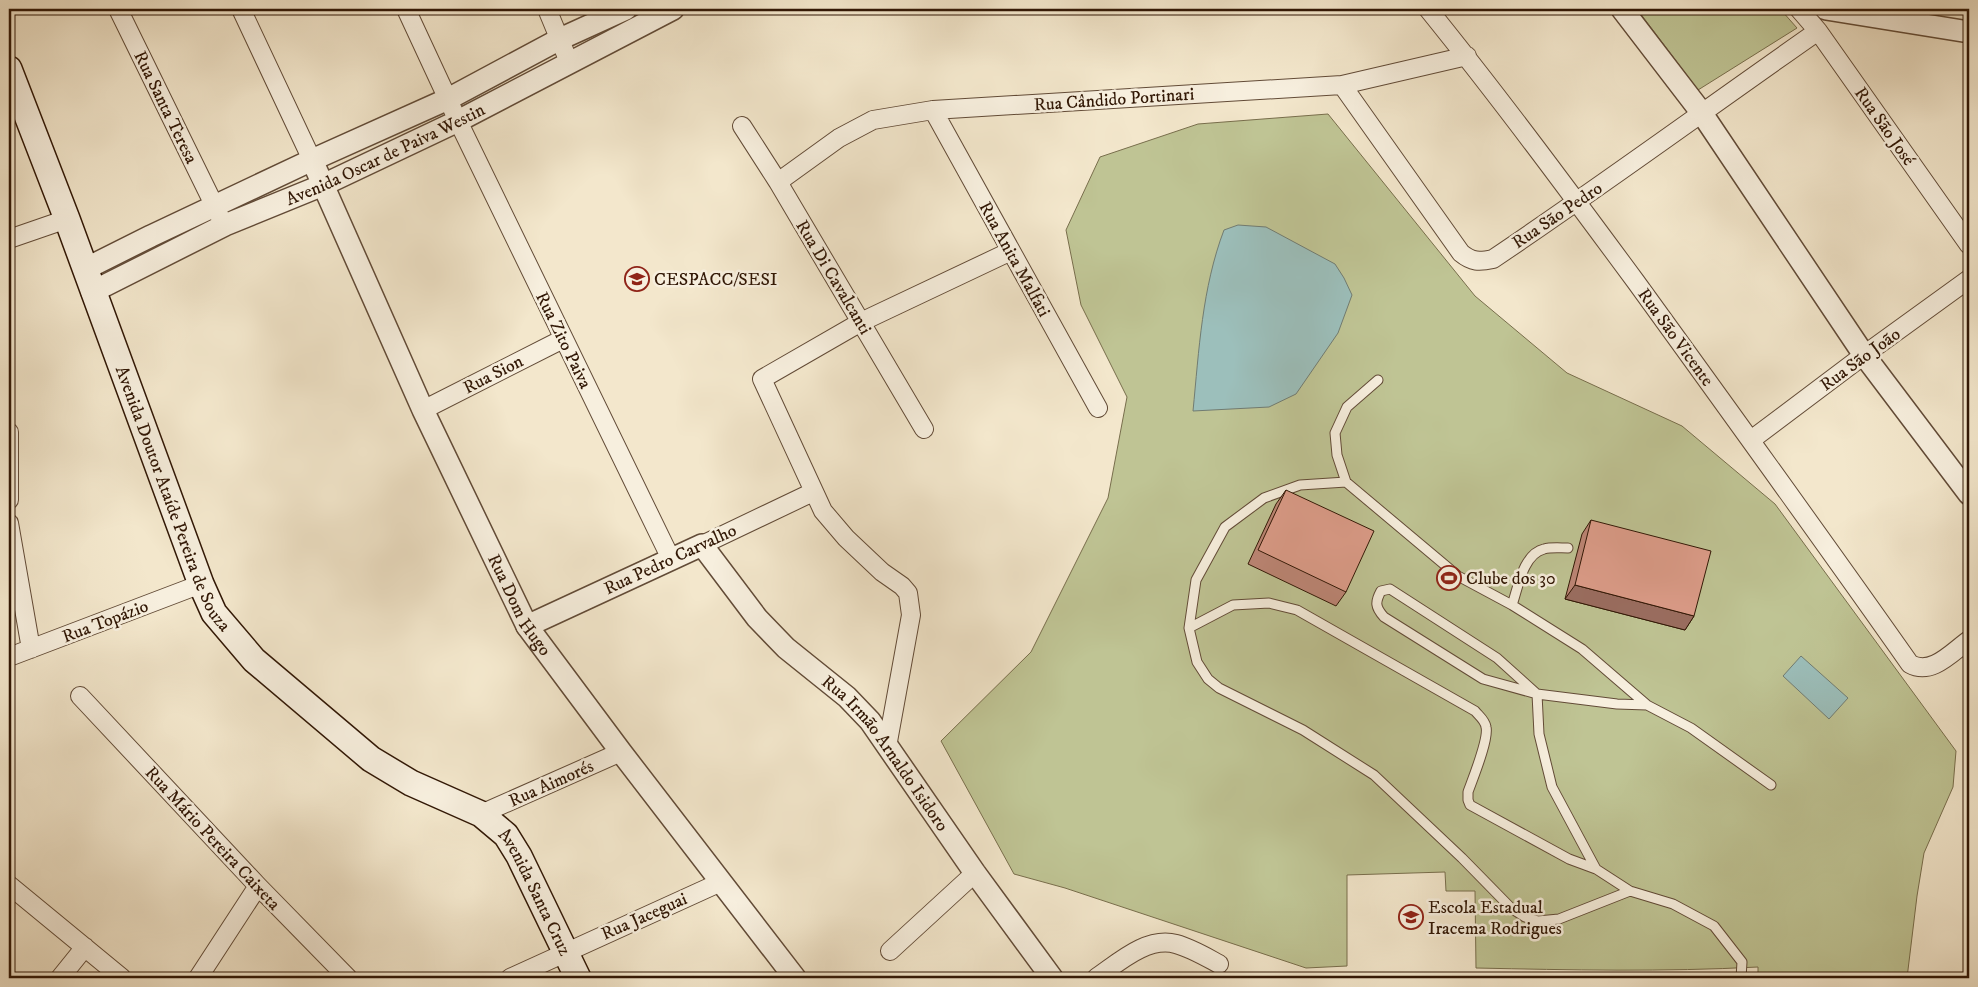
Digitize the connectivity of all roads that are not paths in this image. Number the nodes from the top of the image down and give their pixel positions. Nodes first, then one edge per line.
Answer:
1 (118, 9) edge
2 (241, 9) edge
3 (406, 9) edge
4 (547, 9) edge
5 (626, 9) edge
6 (673, 9) edge
7 (1428, 9) edge
8 (1622, 9) edge
9 (1799, 9) edge
10 (1826, 9) edge
11 (1818, 31) junction
12 (1969, 32) edge
13 (560, 39) junction
14 (1466, 56) junction
15 (569, 62) junction
16 (9, 68) edge
17 (1342, 85) junction
18 (448, 99) junction
19 (933, 110) junction
20 (1701, 112) junction
21 (458, 121) junction
22 (742, 126) dead end
23 (312, 160) junction
24 (778, 182) junction
25 (323, 185) junction
26 (1577, 202) junction
27 (214, 206) junction
28 (67, 219) junction
29 (225, 225) junction
30 (151, 236) junction
31 (9, 239) edge
32 (1969, 245) edge
33 (1010, 251) junction
34 (161, 256) junction
35 (1969, 279) edge
36 (89, 281) junction
37 (860, 322) junction
38 (564, 339) junction
39 (1864, 355) junction
40 (1378, 380) dead end
41 (1098, 408) dead end
42 (424, 410) junction
43 (924, 429) dead end
44 (9, 432) edge
45 (1751, 440) junction
46 (1346, 482) junction
47 (813, 492) junction
48 (1969, 494) edge
49 (9, 500) edge
50 (9, 523) edge
51 (702, 544) junction
52 (1568, 548) dead end
53 (671, 559) junction
54 (201, 584) junction
55 (1512, 605) junction
56 (527, 626) junction
57 (1189, 628) junction
58 (1969, 640) edge
59 (31, 649) junction
60 (9, 657) edge
61 (1537, 694) junction
62 (80, 696) dead end
63 (1647, 706) junction
64 (887, 747) junction
65 (621, 752) junction
66 (1771, 785) dead end
67 (481, 814) junction
68 (1596, 869) junction
69 (976, 873) junction
70 (721, 882) junction
71 (9, 885) edge
72 (258, 886) junction
73 (1630, 891) junction
74 (85, 947) junction
75 (566, 951) junction
76 (890, 951) dead end
77 (1219, 964) dead end
78 (60, 978) edge
79 (122, 978) edge
80 (198, 978) edge
81 (348, 978) edge
82 (510, 978) edge
83 (578, 978) edge
84 (795, 978) edge
85 (1052, 978) edge
86 (1096, 978) edge
87 (1741, 978) edge

1 - 27 street, Rua Santa Teresa
2 - 23 street
3 - 18 street, Rua Zito Paiva
4 - 13 street
5 - 13 street, Avenida Oscar de Paiva Westin
6 - 15 street, Avenida Oscar de Paiva Westin
7 - 14 street, Rua São Vicente
8 - 20 street
9 - 11 street, Rua São José
10 - 12 street
11 - 20 street, Rua São Pedro
11 - 32 street, Rua São José
13 - 15 street
13 - 18 street, Avenida Oscar de Paiva Westin
14 - 17 street, Rua Cândido Portinari
14 - 26 street, Rua São Vicente
15 - 21 street, Avenida Oscar de Paiva Westin
16 - 28 main road, Avenida Doutor Ataíde Pereira de Souza
17 - 19 street, Rua Cândido Portinari
17 - 26 street, Rua São Pedro
18 - 21 street, Rua Zito Paiva
18 - 23 street, Avenida Oscar de Paiva Westin
19 - 24 street, Rua Cândido Portinari
19 - 33 street, Rua Anita Malfati
20 - 26 street, Rua São Pedro
20 - 39 street
21 - 25 street, Avenida Oscar de Paiva Westin
21 - 38 street, Rua Zito Paiva
22 - 24 street, Rua Di Cavalcanti
23 - 25 street, Rua Dom Hugo
23 - 27 street, Avenida Oscar de Paiva Westin
24 - 37 street, Rua Di Cavalcanti
25 - 29 street, Avenida Oscar de Paiva Westin
25 - 42 street, Rua Dom Hugo
26 - 45 street, Rua São Vicente
27 - 29 street, Rua Santa Teresa
27 - 30 street, Avenida Oscar de Paiva Westin
28 - 31 street
28 - 36 main road, Avenida Doutor Ataíde Pereira de Souza
29 - 34 street, Avenida Oscar de Paiva Westin
30 - 34 street
30 - 36 street, Avenida Oscar de Paiva Westin
33 - 37 street
33 - 41 street, Rua Anita Malfati
34 - 36 street, Avenida Oscar de Paiva Westin
35 - 39 street, Rua São João
36 - 54 main road, Avenida Doutor Ataíde Pereira de Souza
37 - 43 street, Rua Di Cavalcanti
37 - 47 street
38 - 42 street, Rua Sion
38 - 53 street, Rua Zito Paiva
39 - 45 street, Rua São João
39 - 48 street
40 - 46 lane
42 - 56 street, Rua Dom Hugo
44 - 49 street
45 - 58 street, Rua São Vicente
46 - 55 lane
46 - 57 lane
47 - 51 street, Rua Pedro Carvalho
47 - 64 street
50 - 59 street
51 - 53 street, Rua Pedro Carvalho
51 - 64 street, Rua Irmão Arnaldo Isidoro
52 - 55 lane
53 - 56 street, Rua Pedro Carvalho
54 - 59 street, Rua Topázio
54 - 67 main road, Avenida Doutor Ataíde Pereira de Souza
55 - 63 lane
56 - 65 street, Rua Dom Hugo
57 - 68 lane
57 - 73 lane
59 - 60 street, Rua Topázio
61 - 61 lane
61 - 63 lane
61 - 68 lane
62 - 72 street, Rua Mário Pereira Caixeta
63 - 66 lane
64 - 69 street, Rua Irmão Arnaldo Isidoro
65 - 67 street, Rua Aimorés
65 - 70 street, Rua Dom Hugo
67 - 75 main road, Avenida Santa Cruz
68 - 73 lane
69 - 76 street
69 - 85 street, Rua Irmão Arnaldo Isidoro
70 - 75 street, Rua Jaceguai
70 - 84 street, Rua Dom Hugo
71 - 74 street
72 - 80 street
72 - 81 street, Rua Mário Pereira Caixeta
73 - 87 lane
74 - 78 street
74 - 79 street
75 - 82 street
75 - 83 main road, Avenida Santa Cruz
77 - 86 street

